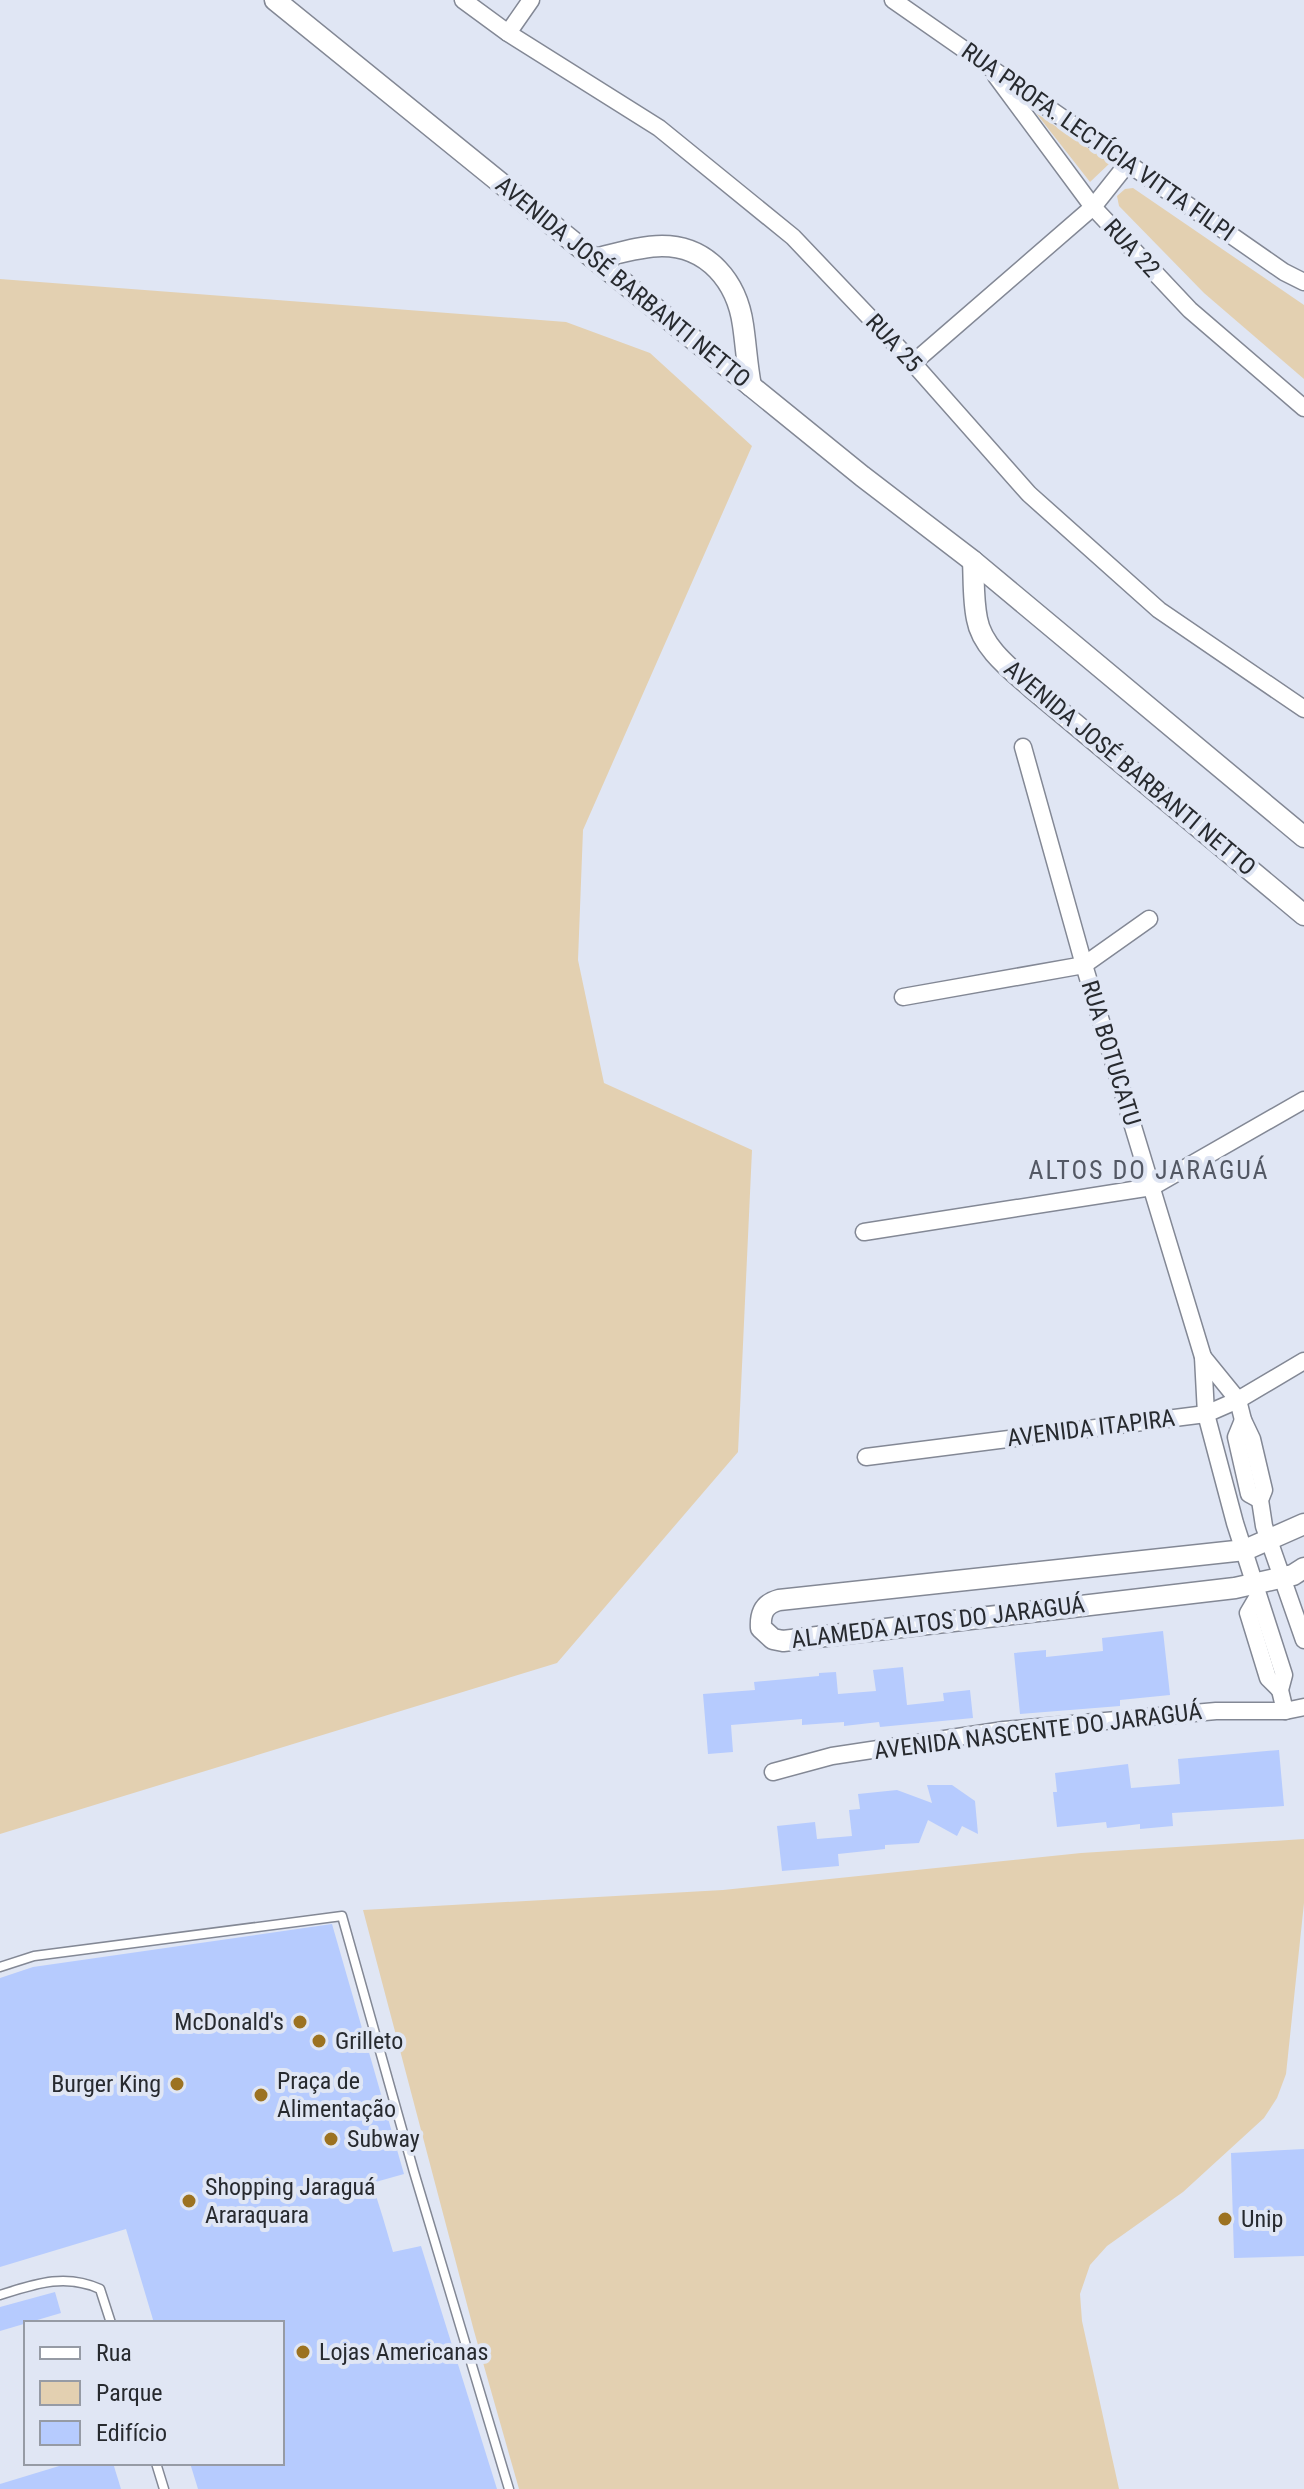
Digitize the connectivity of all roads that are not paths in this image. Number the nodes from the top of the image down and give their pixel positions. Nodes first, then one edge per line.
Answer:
1 (275, 0) edge
2 (463, 0) edge
3 (531, 0) edge
4 (893, 0) edge
5 (508, 33) junction
6 (987, 63) junction
7 (1128, 163) junction
8 (1093, 207) junction
9 (594, 259) junction
10 (1304, 282) edge
11 (913, 363) junction
12 (751, 386) junction
13 (1304, 408) edge
14 (973, 561) junction
15 (1304, 709) edge
16 (1023, 747) dead end
17 (1304, 837) edge
18 (1304, 915) edge
19 (1149, 919) dead end
20 (1084, 965) junction
21 (903, 997) dead end
22 (1304, 1100) edge
23 (1152, 1187) junction
24 (864, 1232) dead end
25 (1203, 1357) junction
26 (1304, 1361) edge
27 (1238, 1400) junction
28 (1206, 1414) junction
29 (866, 1457) dead end
30 (1304, 1524) edge
31 (1268, 1540) junction
32 (1245, 1550) junction
33 (1304, 1568) edge
34 (1282, 1577) junction
35 (1256, 1590) junction
36 (1304, 1640) edge
37 (1304, 1707) edge
38 (1285, 1711) junction
39 (773, 1772) dead end
40 (0, 1967) edge
41 (0, 2295) edge
42 (110, 2321) edge
43 (157, 2465) edge
44 (164, 2489) edge
45 (509, 2489) edge

1 - 9 street, AVENIDA JOSÉ BARBANTI NETTO
2 - 5 street, RUA 25
3 - 5 street
4 - 6 street, RUA PROFA. LECTÍCIA VITTA FILPI
5 - 11 street, RUA 25
6 - 7 street, RUA PROFA. LECTÍCIA VITTA FILPI
6 - 8 street, RUA 22
7 - 8 street
7 - 10 street, RUA PROFA. LECTÍCIA VITTA FILPI
8 - 11 street
8 - 13 street, RUA 22
9 - 12 street, AVENIDA JOSÉ BARBANTI NETTO
9 - 12 street
11 - 15 street, RUA 25
12 - 14 street, AVENIDA JOSÉ BARBANTI NETTO
14 - 17 street, AVENIDA JOSÉ BARBANTI NETTO
14 - 18 street, AVENIDA JOSÉ BARBANTI NETTO
16 - 20 street, RUA BOTUCATU
19 - 20 street
20 - 21 street
20 - 23 street, RUA BOTUCATU
22 - 23 street
23 - 24 street
23 - 25 street, RUA BOTUCATU
25 - 27 street, RUA BOTUCATU
25 - 28 street, RUA BOTUCATU
26 - 27 street, AVENIDA ITAPIRA
27 - 28 street, AVENIDA ITAPIRA
27 - 31 street
28 - 29 street, AVENIDA ITAPIRA
28 - 32 street, RUA BOTUCATU
30 - 31 street, ALAMEDA ALTOS DO JARAGUÁ
31 - 32 street, ALAMEDA ALTOS DO JARAGUÁ
31 - 34 street
32 - 35 street, RUA BOTUCATU
32 - 35 street, ALAMEDA ALTOS DO JARAGUÁ
33 - 34 street, ALAMEDA ALTOS DO JARAGUÁ
34 - 35 street, ALAMEDA ALTOS DO JARAGUÁ
34 - 36 street
35 - 38 street
37 - 38 street, AVENIDA NASCENTE DO JARAGUÁ
38 - 39 street, AVENIDA NASCENTE DO JARAGUÁ
40 - 45 lane
41 - 42 lane
43 - 44 lane

